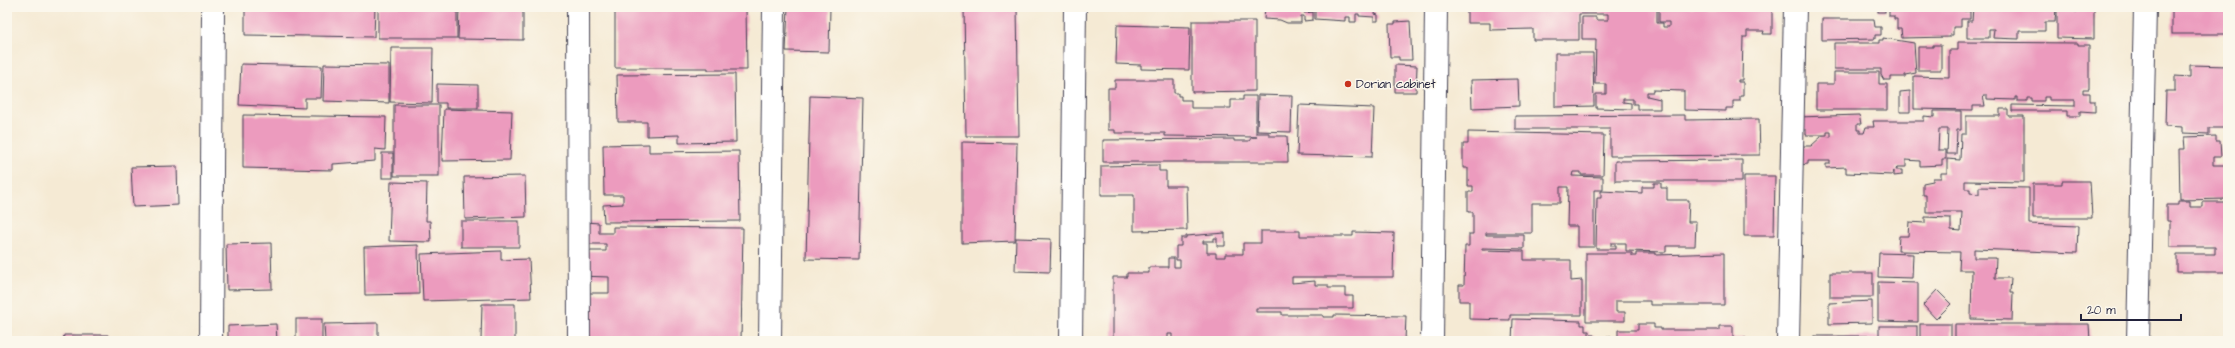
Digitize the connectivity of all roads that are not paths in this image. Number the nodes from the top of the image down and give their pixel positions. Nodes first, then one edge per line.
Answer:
1 (213, 7) edge
2 (578, 7) edge
3 (774, 7) edge
4 (1075, 7) edge
5 (1436, 7) edge
6 (1794, 7) edge
7 (2145, 7) edge
8 (211, 341) edge
9 (579, 341) edge
10 (770, 341) edge
11 (1071, 341) edge
12 (1432, 341) edge
13 (1788, 341) edge
14 (2138, 341) edge

1 - 8 street
2 - 9 street
3 - 10 street
4 - 11 street
5 - 12 street
6 - 13 street
7 - 14 street

